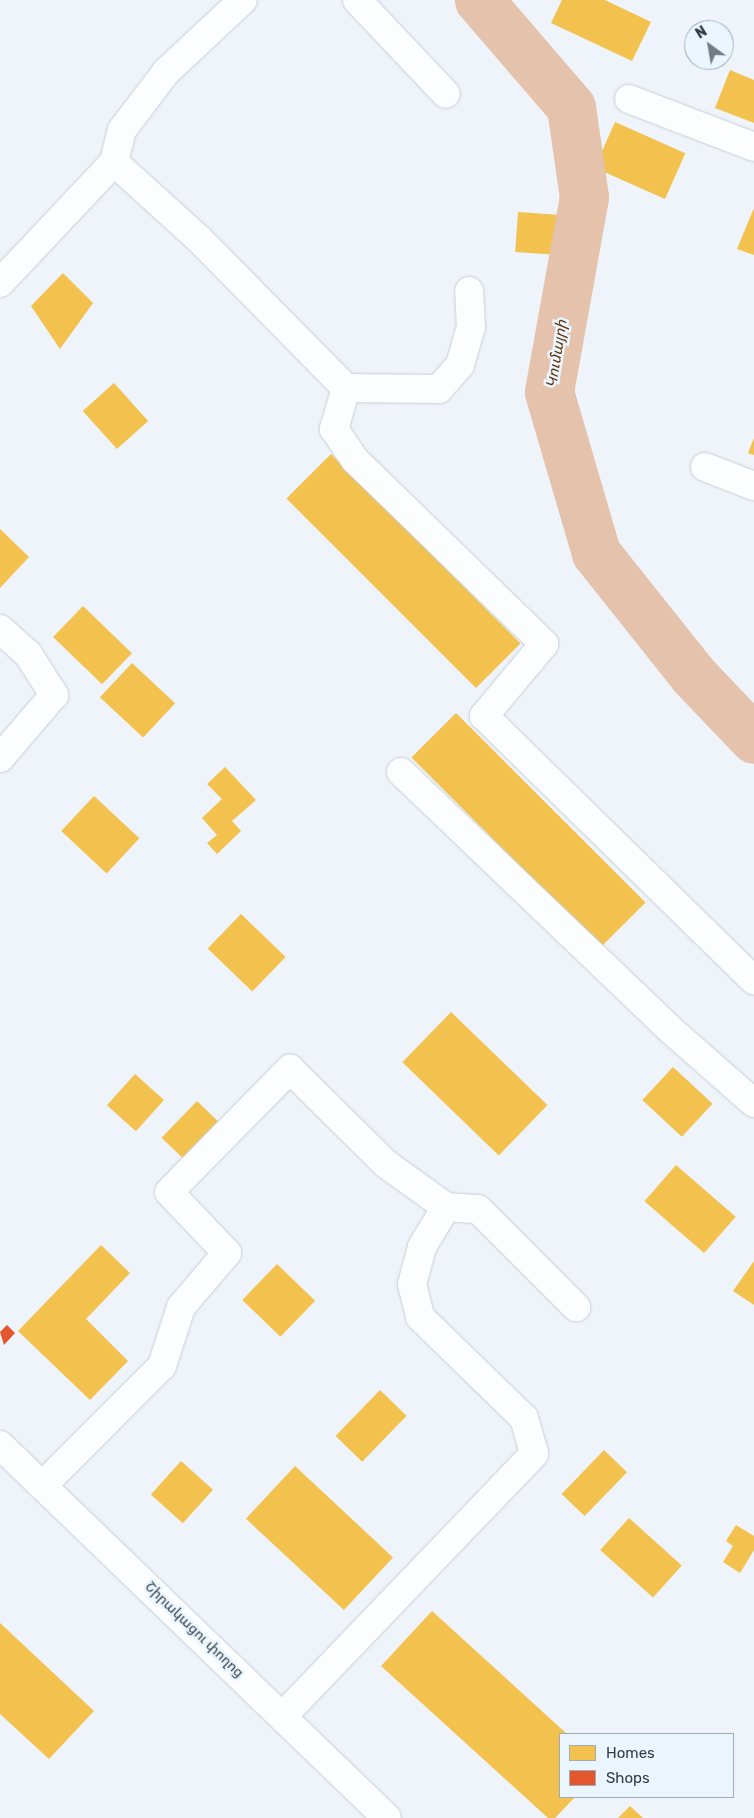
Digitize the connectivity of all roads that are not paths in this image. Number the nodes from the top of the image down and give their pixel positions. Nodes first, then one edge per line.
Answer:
1 (243, 0) edge
2 (357, 0) edge
3 (446, 94) dead end
4 (630, 99) dead end
5 (754, 147) edge
6 (114, 162) junction
7 (0, 282) edge
8 (469, 292) dead end
9 (346, 388) junction
10 (705, 467) dead end
11 (754, 486) edge
12 (0, 629) edge
13 (0, 758) edge
14 (402, 772) dead end
15 (754, 980) edge
16 (754, 1103) edge
17 (446, 1207) junction
18 (576, 1307) dead end
19 (0, 1445) edge
20 (42, 1484) junction
21 (283, 1716) junction
22 (386, 1818) edge

1 - 6 street
2 - 3 street
4 - 5 street
6 - 7 street
6 - 9 street
8 - 9 street
9 - 15 street
10 - 11 street
12 - 13 street
14 - 16 street
17 - 18 street
17 - 20 street
17 - 21 street
19 - 20 street, Շիրակացու փողոց
20 - 21 street, Շիրակացու փողոց
21 - 22 street, Շիրակացու փողոց

